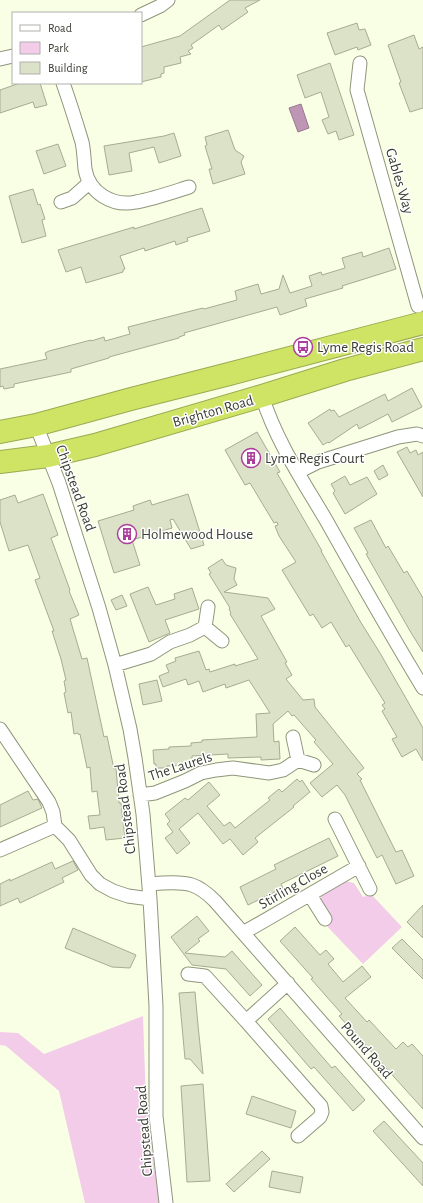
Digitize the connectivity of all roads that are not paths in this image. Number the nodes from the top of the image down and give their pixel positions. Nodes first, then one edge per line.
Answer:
1 (168, 0) edge
2 (142, 15) edge
3 (12, 56) edge
4 (0, 59) edge
5 (360, 63) dead end
6 (63, 84) edge
7 (89, 183) junction
8 (190, 187) dead end
9 (61, 202) dead end
10 (421, 314) edge
11 (423, 350) edge
12 (262, 396) junction
13 (36, 425) junction
14 (0, 432) edge
15 (423, 436) edge
16 (48, 456) junction
17 (0, 462) edge
18 (298, 472) junction
19 (208, 607) dead end
20 (205, 627) junction
21 (222, 641) dead end
22 (115, 665) junction
23 (423, 688) edge
24 (0, 729) edge
25 (293, 737) dead end
26 (298, 760) junction
27 (314, 765) dead end
28 (140, 795) junction
29 (335, 819) dead end
30 (55, 826) junction
31 (0, 850) edge
32 (359, 866) junction
33 (149, 884) junction
34 (370, 888) dead end
35 (310, 895) junction
36 (150, 899) junction
37 (325, 919) dead end
38 (243, 933) junction
39 (188, 974) dead end
40 (288, 983) junction
41 (246, 1021) junction
42 (298, 1136) dead end
43 (423, 1138) edge
44 (166, 1203) edge

1 - 2 street
3 - 4 street
5 - 10 street, Gables Way
6 - 7 street
7 - 8 street
7 - 9 street
10 - 13 highway, Brighton Road
11 - 12 highway, Brighton Road
12 - 16 highway, Brighton Road
12 - 18 street
13 - 14 highway, Brighton Road
13 - 16 street, Chipstead Road
15 - 18 street
16 - 17 highway, Brighton Road
16 - 22 street, Chipstead Road
18 - 23 street
19 - 20 street
20 - 21 street
20 - 22 street
22 - 28 street, Chipstead Road
24 - 30 street
25 - 26 street
26 - 27 street
26 - 28 street, The Laurels
28 - 33 street, Chipstead Road
29 - 32 street
30 - 31 street
30 - 36 street
32 - 34 street
32 - 35 street, Stirling Close
33 - 36 street, Chipstead Road
33 - 38 street, Pound Road
35 - 37 street
35 - 38 street, Stirling Close
36 - 44 street, Chipstead Road
38 - 40 street, Pound Road
39 - 41 street
40 - 41 street
40 - 43 street, Pound Road
41 - 42 street

